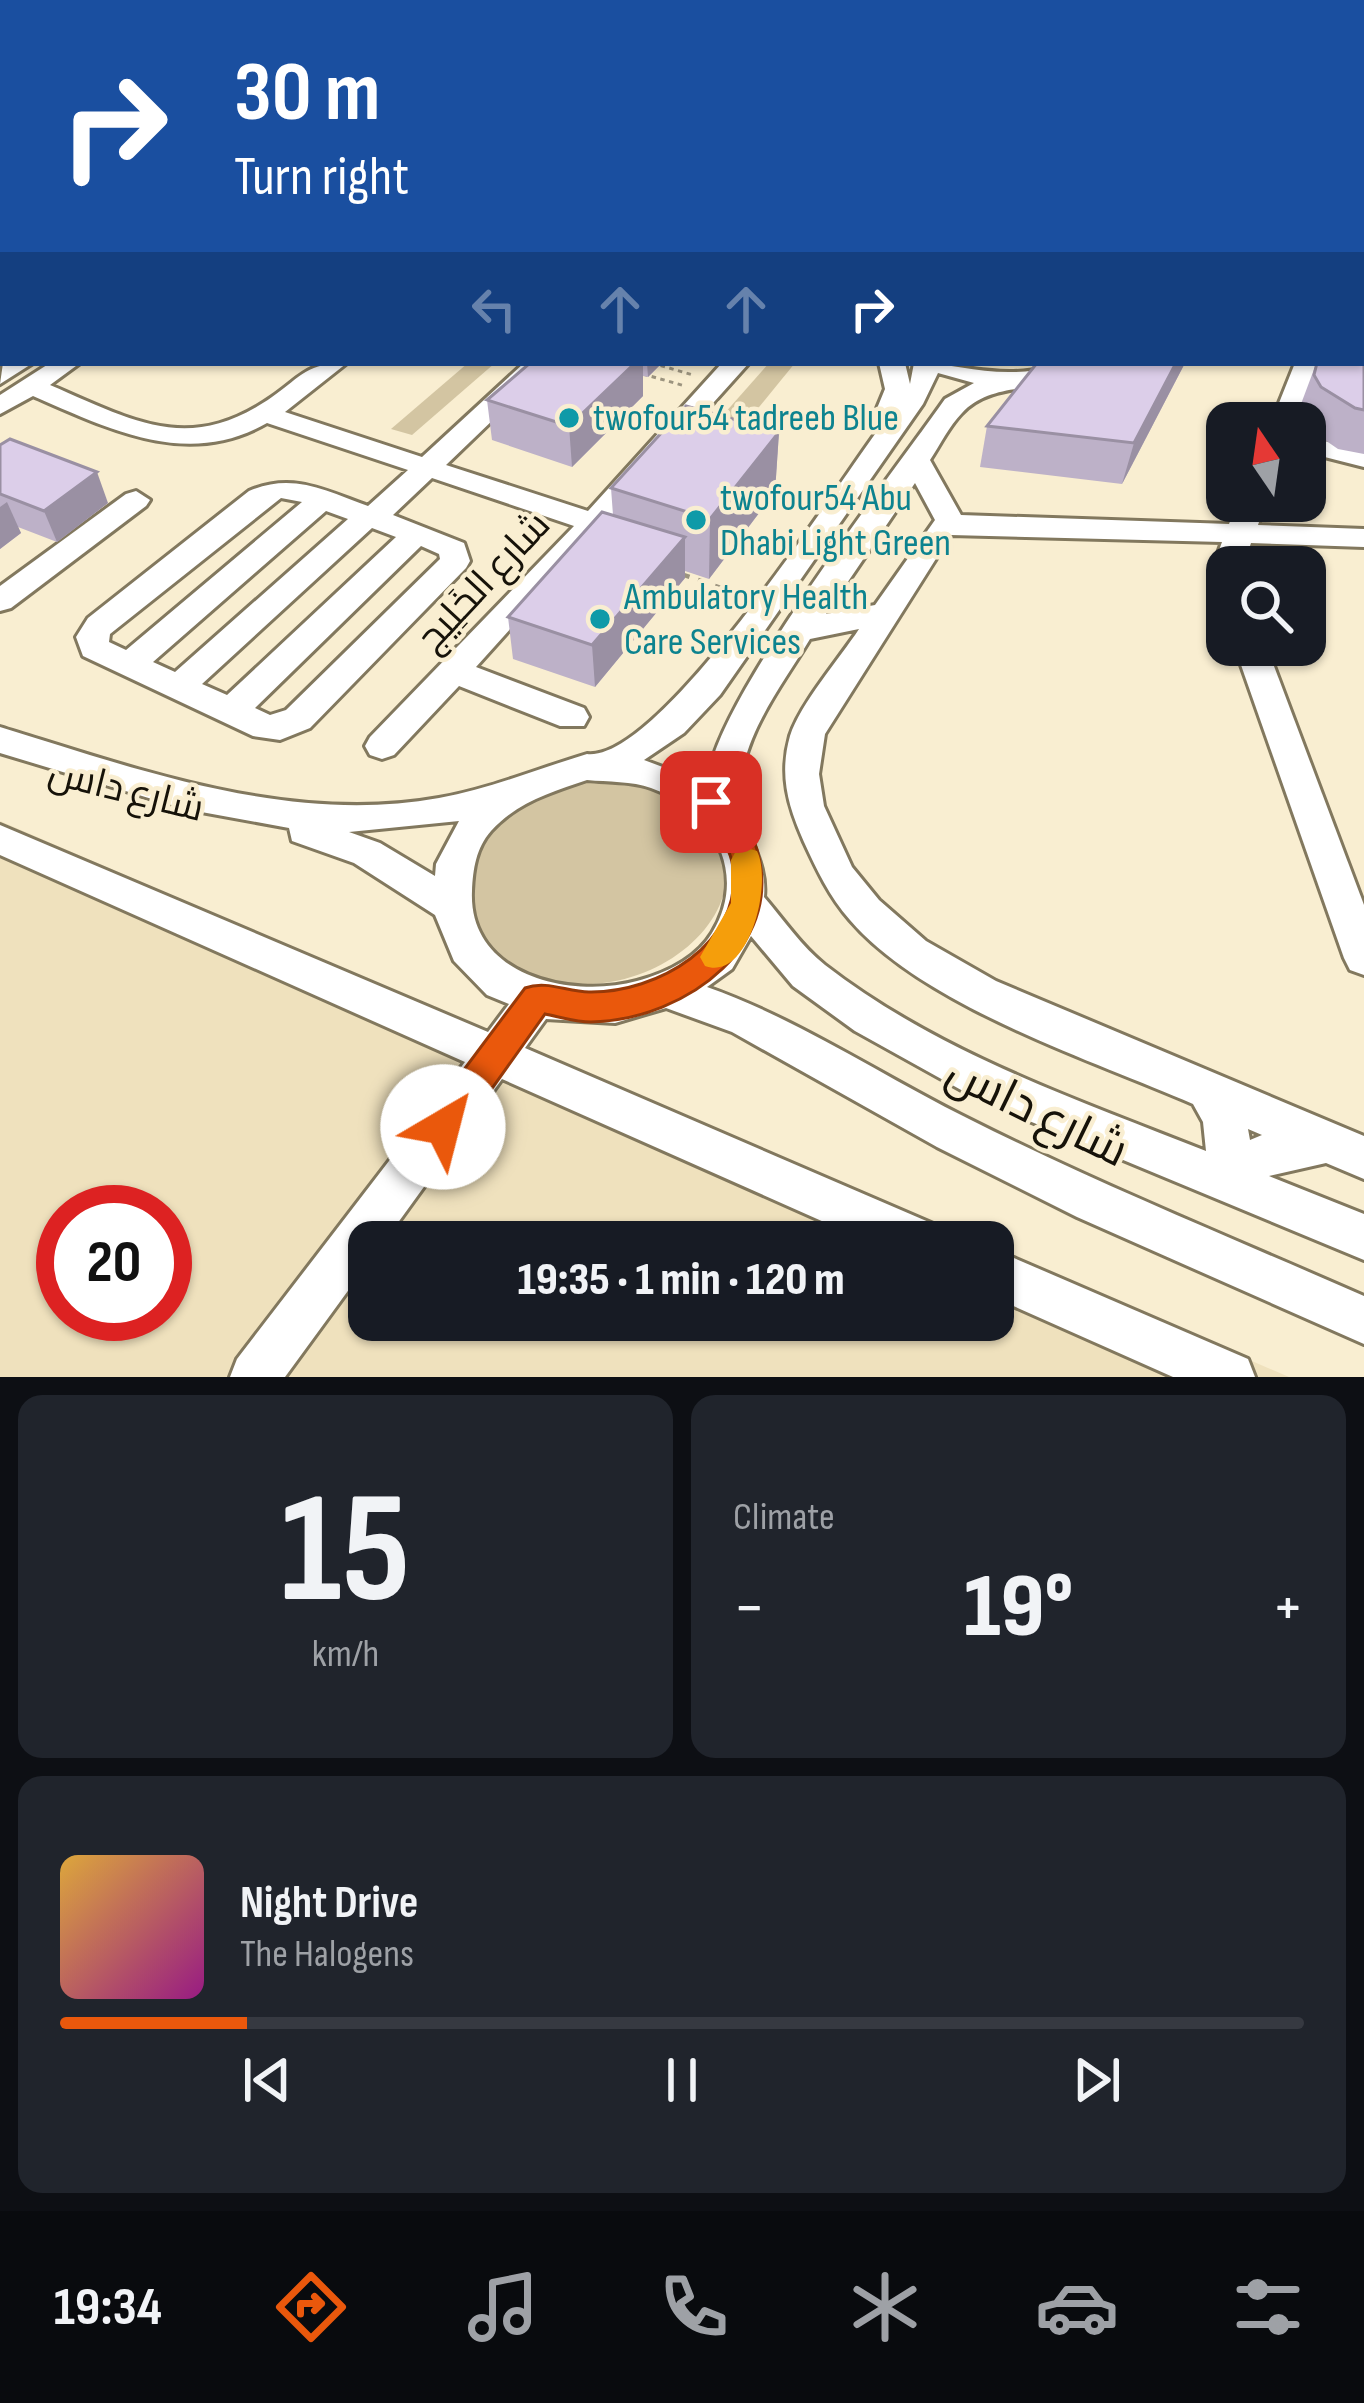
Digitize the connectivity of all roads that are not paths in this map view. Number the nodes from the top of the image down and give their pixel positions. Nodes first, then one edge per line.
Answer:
1 (57, 366) edge
2 (330, 366) edge
3 (536, 366) edge
4 (892, 366) edge
5 (930, 366) edge
6 (941, 366) edge
7 (1072, 366) edge
8 (1307, 366) edge
9 (26, 375) edge
10 (0, 376) edge
11 (721, 379) edge
12 (1014, 380) junction
13 (1292, 402) edge
14 (0, 406) edge
15 (265, 414) junction
16 (1326, 449) edge
17 (874, 453) junction
18 (1364, 459) edge
19 (916, 460) junction
20 (428, 468) junction
21 (98, 486) edge
22 (322, 500) junction
23 (371, 517) junction
24 (594, 523) junction
25 (952, 525) junction
26 (416, 534) junction
27 (1364, 538) edge
28 (1283, 546) edge
29 (1206, 549) edge
30 (0, 601) edge
31 (884, 614) junction
32 (799, 630) junction
33 (853, 661) junction
34 (128, 666) junction
35 (1258, 666) edge
36 (454, 671) junction
37 (178, 688) junction
38 (230, 712) junction
39 (572, 717) dead end
40 (0, 740) edge
41 (382, 746) dead end
42 (0, 759) edge
43 (610, 766) junction
44 (502, 798) junction
45 (726, 817) junction
46 (0, 839) edge
47 (746, 903) junction
48 (449, 904) junction
49 (1364, 958) edge
50 (668, 991) junction
51 (537, 998) junction
52 (496, 1056) junction
53 (1208, 1091) junction
54 (1346, 1150) edge
55 (1219, 1178) junction
56 (874, 1221) edge
57 (1364, 1237) edge
58 (1014, 1282) edge
59 (1364, 1320) edge
60 (255, 1377) edge
61 (1230, 1377) edge

1 - 9 street
2 - 15 street
3 - 20 street
4 - 17 street
5 - 17 street
6 - 12 street
7 - 12 street
8 - 13 street
9 - 10 street
9 - 14 street
9 - 15 street
11 - 24 street, شارع الخَلِيج
12 - 19 street
15 - 20 street
16 - 18 street
17 - 43 street
19 - 25 street
19 - 32 street
20 - 23 street
20 - 24 street
21 - 30 street
22 - 23 street
22 - 34 street
22 - 34 street
23 - 26 street
23 - 37 street
24 - 36 street, شارع الخَلِيج
25 - 29 street
25 - 31 street
26 - 38 street
26 - 38 street
27 - 28 street
31 - 32 street
31 - 33 street
32 - 33 street
32 - 45 street
33 - 53 street
34 - 37 street
35 - 49 street
36 - 39 street
36 - 41 street, شارع الخَلِيج
37 - 38 street
40 - 44 street, شارع داس
42 - 48 street, شارع داس
43 - 44 street
43 - 45 street
44 - 48 street
45 - 47 street
46 - 52 street
47 - 50 street
47 - 55 street, شارع داس
48 - 51 street
50 - 51 street
50 - 59 street, شارع داس
51 - 52 street
52 - 56 street
52 - 60 street
53 - 54 street
53 - 55 street
54 - 55 street
55 - 57 street, شارع داس
58 - 61 street

